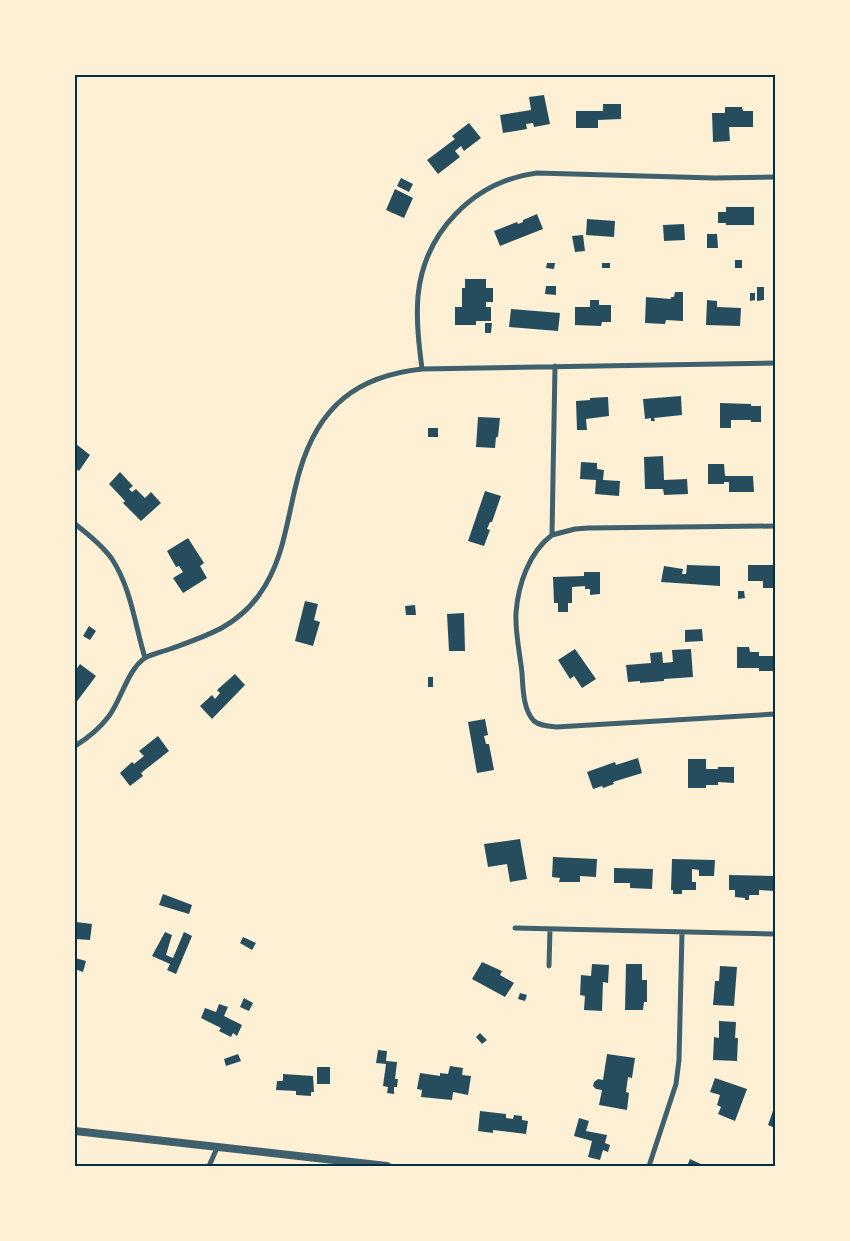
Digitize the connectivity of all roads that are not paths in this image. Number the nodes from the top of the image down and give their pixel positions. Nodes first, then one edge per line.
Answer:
1 (775, 177) edge
2 (775, 363) edge
3 (555, 366) junction
4 (422, 369) junction
5 (75, 524) edge
6 (775, 526) edge
7 (552, 535) junction
8 (145, 658) junction
9 (775, 714) edge
10 (75, 746) edge
11 (515, 928) dead end
12 (550, 929) junction
13 (682, 933) junction
14 (775, 934) edge
15 (549, 966) dead end
16 (75, 1132) edge
17 (216, 1148) junction
18 (209, 1166) edge
19 (387, 1166) edge
20 (649, 1166) edge

1 - 4 street
2 - 3 street
3 - 4 street
3 - 7 street
4 - 8 street
5 - 8 street
6 - 7 street
7 - 9 street
8 - 10 street
11 - 12 street
12 - 13 street
12 - 15 street
13 - 14 street
13 - 20 street
16 - 17 street
17 - 18 street
17 - 19 street

